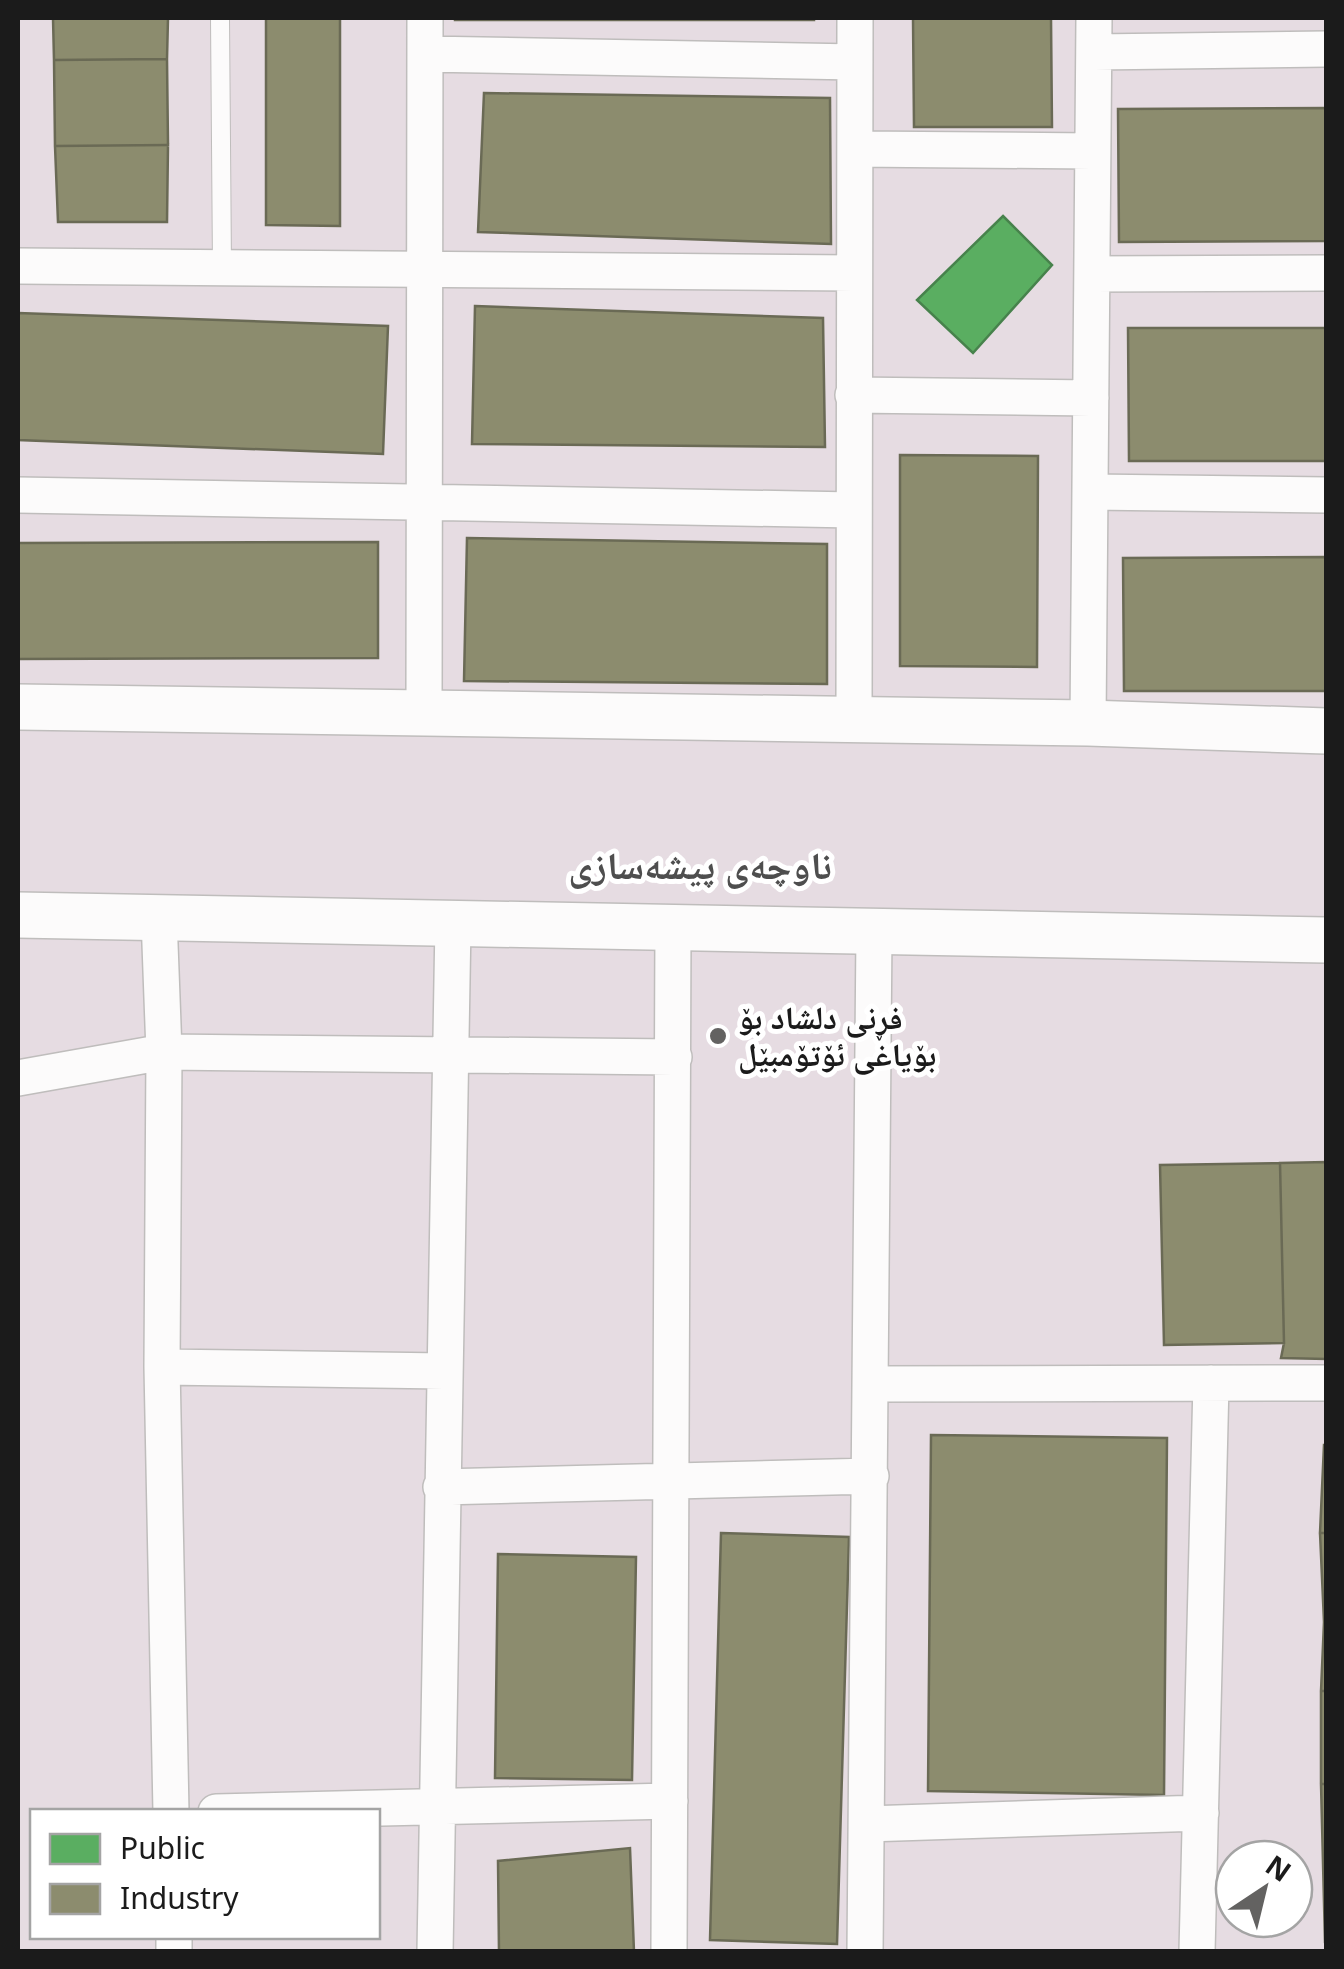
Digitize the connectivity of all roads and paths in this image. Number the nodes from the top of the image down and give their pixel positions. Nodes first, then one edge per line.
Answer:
1 (220, 18) edge
2 (425, 18) edge
3 (855, 18) edge
4 (1094, 35) edge
5 (1326, 49) edge
6 (425, 54) junction
7 (855, 62) junction
8 (855, 149) junction
9 (1092, 151) junction
10 (18, 266) edge
11 (222, 268) junction
12 (425, 268) junction
13 (1326, 272) edge
14 (854, 273) junction
15 (1092, 274) junction
16 (853, 395) junction
17 (1091, 398) junction
18 (1090, 492) junction
19 (18, 495) edge
20 (1326, 495) edge
21 (424, 502) junction
22 (853, 510) junction
23 (18, 707) edge
24 (424, 712) junction
25 (854, 722) junction
26 (1088, 723) junction
27 (1326, 731) edge
28 (18, 914) edge
29 (158, 917) junction
30 (453, 923) junction
31 (673, 928) junction
32 (874, 932) junction
33 (1326, 940) edge
34 (164, 1052) junction
35 (450, 1055) junction
36 (674, 1058) junction
37 (18, 1078) edge
38 (162, 1367) junction
39 (444, 1371) junction
40 (1212, 1383) junction
41 (1326, 1383) edge
42 (871, 1384) junction
43 (871, 1476) junction
44 (672, 1481) junction
45 (442, 1487) junction
46 (670, 1800) junction
47 (434, 1805) junction
48 (171, 1809) edge
49 (309, 1809) edge
50 (1200, 1812) junction
51 (866, 1824) junction
52 (435, 1952) edge
53 (669, 1952) edge
54 (865, 1952) edge
55 (1196, 1952) edge

1 - 11 lane
2 - 6 street
3 - 7 street
4 - 5 street
4 - 9 street
6 - 7 street
6 - 12 street
7 - 8 street
8 - 9 street
8 - 14 street
9 - 15 street
10 - 11 street
11 - 12 street
12 - 14 street
12 - 21 street
13 - 15 street
14 - 16 street
15 - 17 street
16 - 17 street
16 - 22 street
17 - 18 street
18 - 20 street
18 - 26 street
19 - 21 street
21 - 22 street
21 - 24 street
22 - 25 street
23 - 24 street
24 - 25 street
25 - 26 street
26 - 27 street
28 - 29 street
29 - 30 street
29 - 34 street
30 - 31 street
30 - 35 street
31 - 32 street
31 - 36 street
32 - 33 street
32 - 42 street
34 - 35 street
34 - 37 street
34 - 38 street
35 - 36 street
35 - 39 street
36 - 44 street
38 - 39 street
38 - 48 street
39 - 45 street
40 - 41 street
40 - 42 street
40 - 50 street
42 - 43 street
43 - 44 street
43 - 51 street
44 - 45 street
44 - 46 street
45 - 47 street
46 - 47 street
46 - 53 street
47 - 49 street
47 - 52 street
50 - 51 street
50 - 55 street
51 - 54 street

